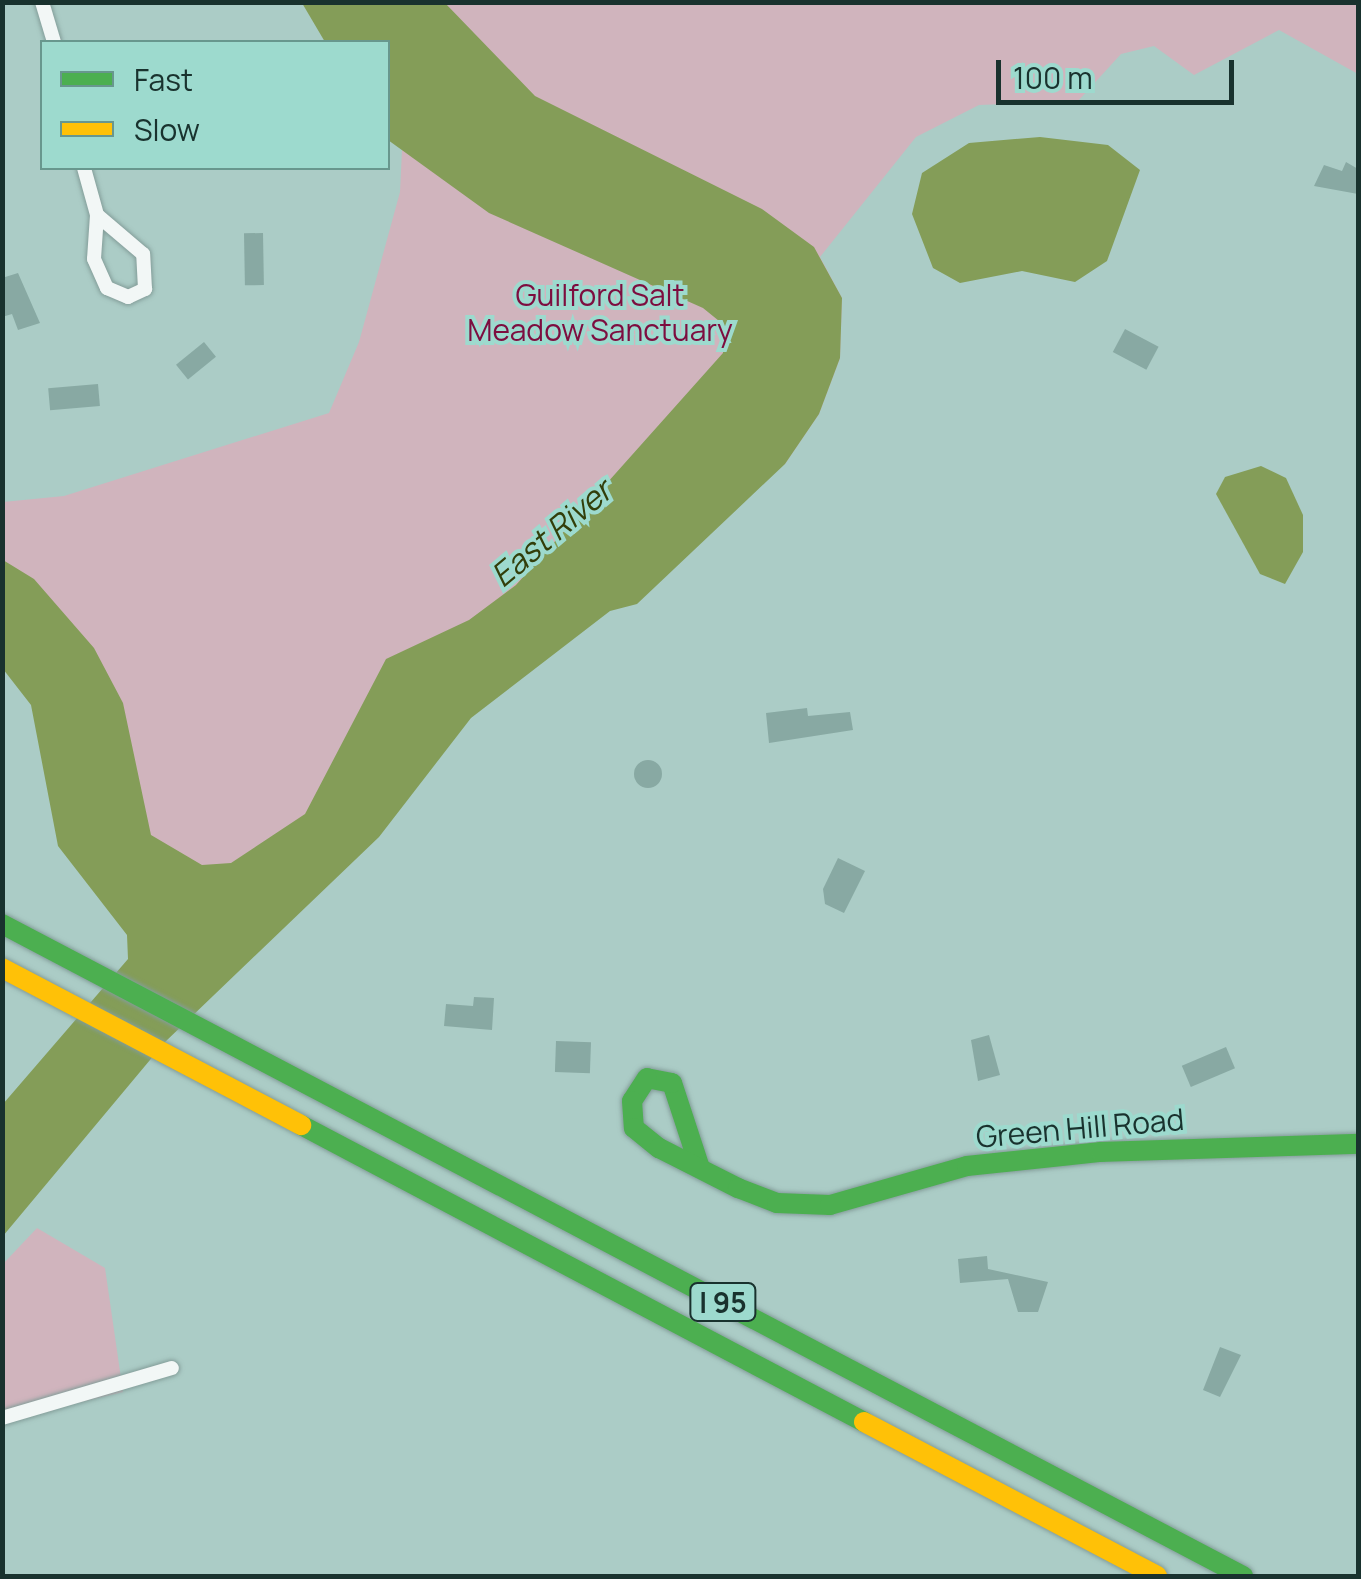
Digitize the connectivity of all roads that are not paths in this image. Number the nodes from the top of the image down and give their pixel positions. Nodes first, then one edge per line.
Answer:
1 (42, 2) edge
2 (53, 40) edge
3 (85, 170) edge
4 (96, 215) junction
5 (2, 924) edge
6 (2, 968) edge
7 (1358, 1144) edge
8 (700, 1168) dead end
9 (172, 1368) dead end
10 (2, 1418) edge
11 (1157, 1576) edge
12 (1243, 1576) edge

1 - 2 street
3 - 4 street
4 - 4 street
5 - 12 main road, I 95
6 - 11 main road, I 95
7 - 8 main road, Green Hill Road
9 - 10 street

